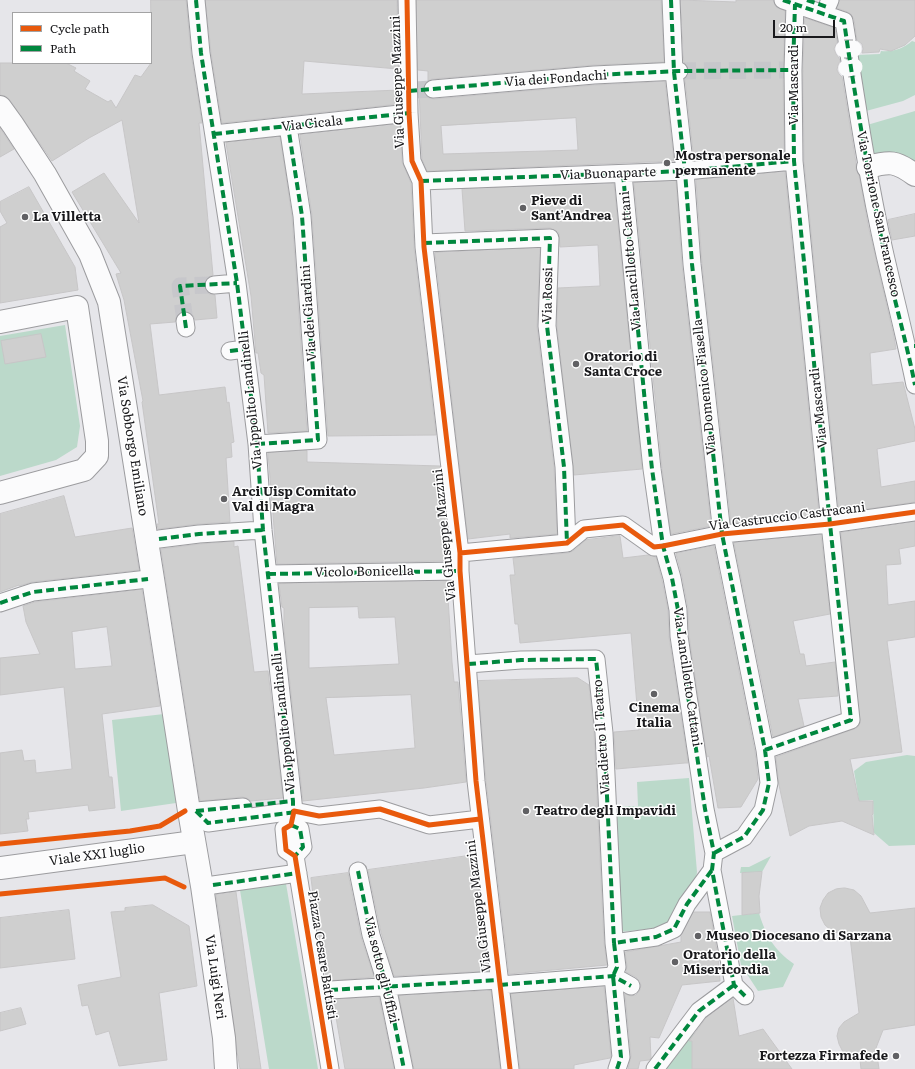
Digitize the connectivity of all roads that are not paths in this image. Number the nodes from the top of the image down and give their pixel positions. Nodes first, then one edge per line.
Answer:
1 (196, 0) edge
2 (407, 0) edge
3 (672, 0) edge
4 (789, 2) edge
5 (827, 7) edge
6 (676, 72) junction
7 (433, 89) tunnel mouth
8 (0, 107) edge
9 (409, 113) junction
10 (288, 126) junction
11 (214, 134) junction
12 (794, 161) junction
13 (868, 167) junction
14 (685, 171) junction
15 (623, 174) junction
16 (915, 175) edge
17 (421, 181) junction
18 (424, 243) junction
19 (237, 283) junction
20 (214, 285) tunnel mouth
21 (0, 322) edge
22 (915, 385) edge
23 (257, 444) junction
24 (0, 493) edge
25 (915, 512) edge
26 (830, 524) junction
27 (263, 530) junction
28 (722, 534) junction
29 (159, 539) dead end
30 (565, 543) junction
31 (663, 546) junction
32 (460, 554) junction
33 (460, 570) junction
34 (268, 574) junction
35 (148, 579) dead end
36 (0, 603) edge
37 (468, 664) junction
38 (765, 750) junction
39 (192, 811) junction
40 (293, 813) junction
41 (480, 819) junction
42 (194, 842) junction
43 (714, 853) junction
44 (0, 868) edge
45 (712, 870) junction
46 (358, 872) dead end
47 (298, 873) junction
48 (208, 886) junction
49 (614, 943) junction
50 (613, 976) junction
51 (499, 982) junction
52 (387, 986) junction
53 (631, 986) dead end
54 (325, 990) junction
55 (226, 1069) edge
56 (330, 1069) edge
57 (404, 1069) edge
58 (510, 1069) edge
59 (617, 1069) edge
60 (655, 1069) edge

1 - 11 street, Via Ippolito Landinelli
2 - 9 street, Via Giuseppe Mazzini
3 - 6 street, Via Domenico Fiasella
4 - 5 street, Via Torrione San Francesco
4 - 12 street, Via Mascardi
5 - 13 street, Via Torrione San Francesco
6 - 7 street, Via dei Fondachi
6 - 14 street, Via Domenico Fiasella
8 - 39 main road, Via Sobborgo Emiliano
9 - 10 street, Via Cicala
9 - 17 street, Via Giuseppe Mazzini
10 - 11 street, Via Cicala
10 - 23 street, Via dei Giardini
11 - 19 street, Via Ippolito Landinelli
12 - 14 street, Via Buonaparte
12 - 26 street, Via Mascardi
13 - 16 main road
13 - 22 street, Via Torrione San Francesco
14 - 15 street, Via Buonaparte
14 - 28 street, Via Domenico Fiasella
15 - 17 street, Via Buonaparte
15 - 31 street, Via Lancillotto Cattani
17 - 18 street, Via Giuseppe Mazzini
18 - 30 street, Via Rossi
18 - 32 street, Via Giuseppe Mazzini
19 - 20 street
19 - 23 street, Via Ippolito Landinelli
21 - 24 main road
23 - 27 street, Via Ippolito Landinelli
25 - 26 street, Via Castruccio Castracani
26 - 28 street, Via Castruccio Castracani
26 - 38 street, Via Mascardi
27 - 29 street
27 - 34 street, Via Ippolito Landinelli
28 - 31 street, Via Castruccio Castracani
28 - 38 street, Via Domenico Fiasella
30 - 31 street
30 - 32 street
31 - 43 street, Via Lancillotto Cattani
32 - 33 street, Via Giuseppe Mazzini
33 - 34 street, Vicolo Bonicella
33 - 37 street, Via Giuseppe Mazzini
34 - 40 street, Via Ippolito Landinelli
35 - 36 street
37 - 41 street, Via Giuseppe Mazzini
37 - 49 street, Via dietro il Teatro
38 - 43 street, Via Domenico Fiasella
39 - 40 street
39 - 42 main road, Via Sobborgo Emiliano
40 - 41 street
40 - 47 street, Piazza Cesare Battisti
41 - 51 street, Via Giuseppe Mazzini
42 - 44 main road, Viale XXI luglio
42 - 48 main road, Via Luigi Neri
43 - 45 street, Via Lancillotto Cattani
45 - 49 street
45 - 60 street
46 - 52 street, Via sotto gli Uffizi
47 - 48 street
47 - 54 street, Piazza Cesare Battisti
48 - 55 main road, Via Luigi Neri
49 - 50 street
50 - 51 street
50 - 53 street
50 - 59 street
51 - 52 street
51 - 58 street, Via Giuseppe Mazzini
52 - 54 street
52 - 57 street, Via sotto gli Uffizi
54 - 56 street, Piazza Cesare Battisti

